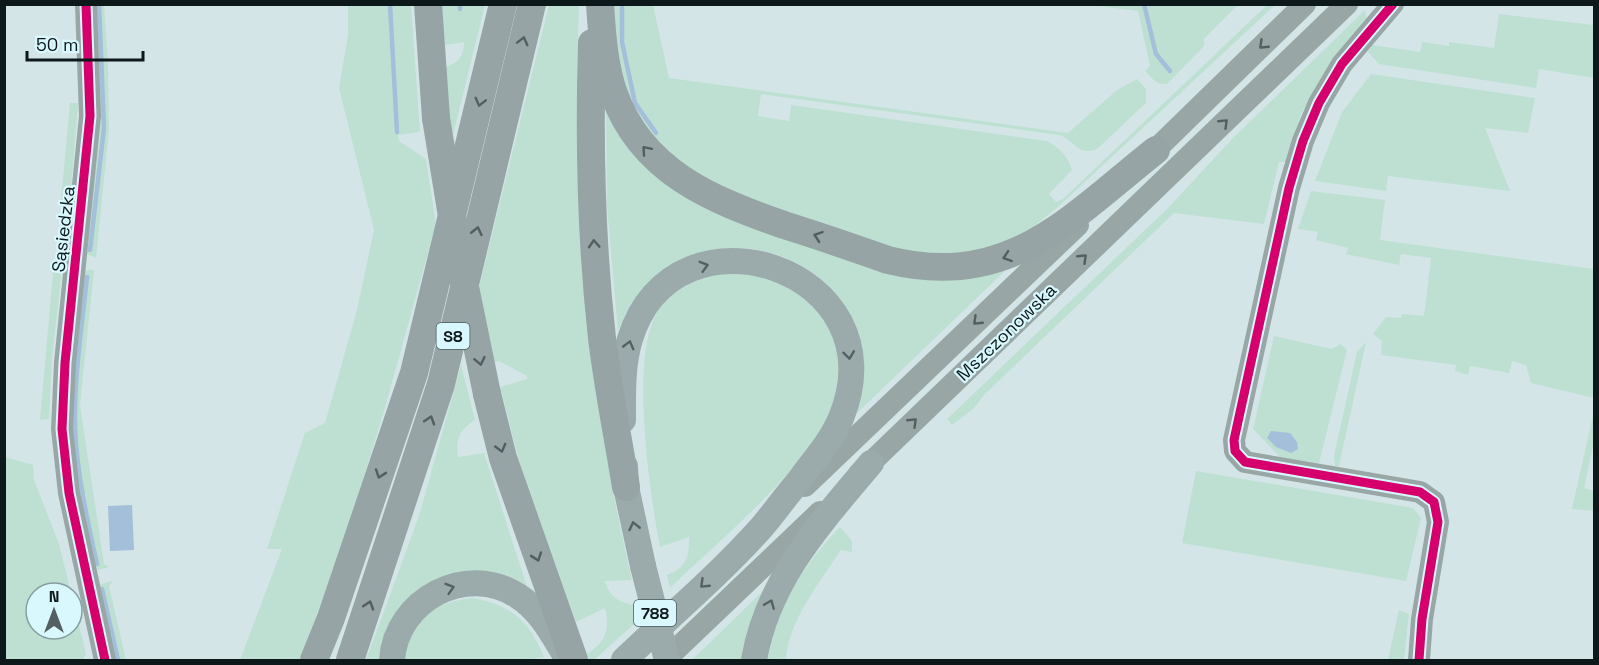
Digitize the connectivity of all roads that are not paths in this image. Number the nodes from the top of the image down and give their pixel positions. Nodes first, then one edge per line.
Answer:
1 (86, 4) edge
2 (428, 4) edge
3 (503, 4) edge
4 (532, 4) edge
5 (594, 4) edge
6 (600, 4) edge
7 (1305, 4) edge
8 (1347, 4) edge
9 (1393, 4) edge
10 (1156, 150) junction
11 (871, 463) junction
12 (626, 487) junction
13 (761, 528) junction
14 (567, 650) edge
15 (105, 660) edge
16 (314, 660) edge
17 (350, 660) edge
18 (392, 660) edge
19 (624, 660) edge
20 (666, 660) edge
21 (754, 660) edge
22 (1419, 660) edge

1 - 15 main road, Sąsiedzka
2 -> 14 highway, bridge
3 -> 16 highway, S8
17 -> 4 highway, S8
12 -> 5 highway
10 -> 6 highway
7 -> 10 main road, Mszczonowska
11 -> 8 main road, Mszczonowska
9 - 22 main road
10 -> 13 main road, Mszczonowska
11 - 20 main road, Mszczonowska
21 -> 11 main road
12 -> 13 main road
20 -> 12 main road, 788, bridge
13 -> 19 main road
18 -> 14 main road

